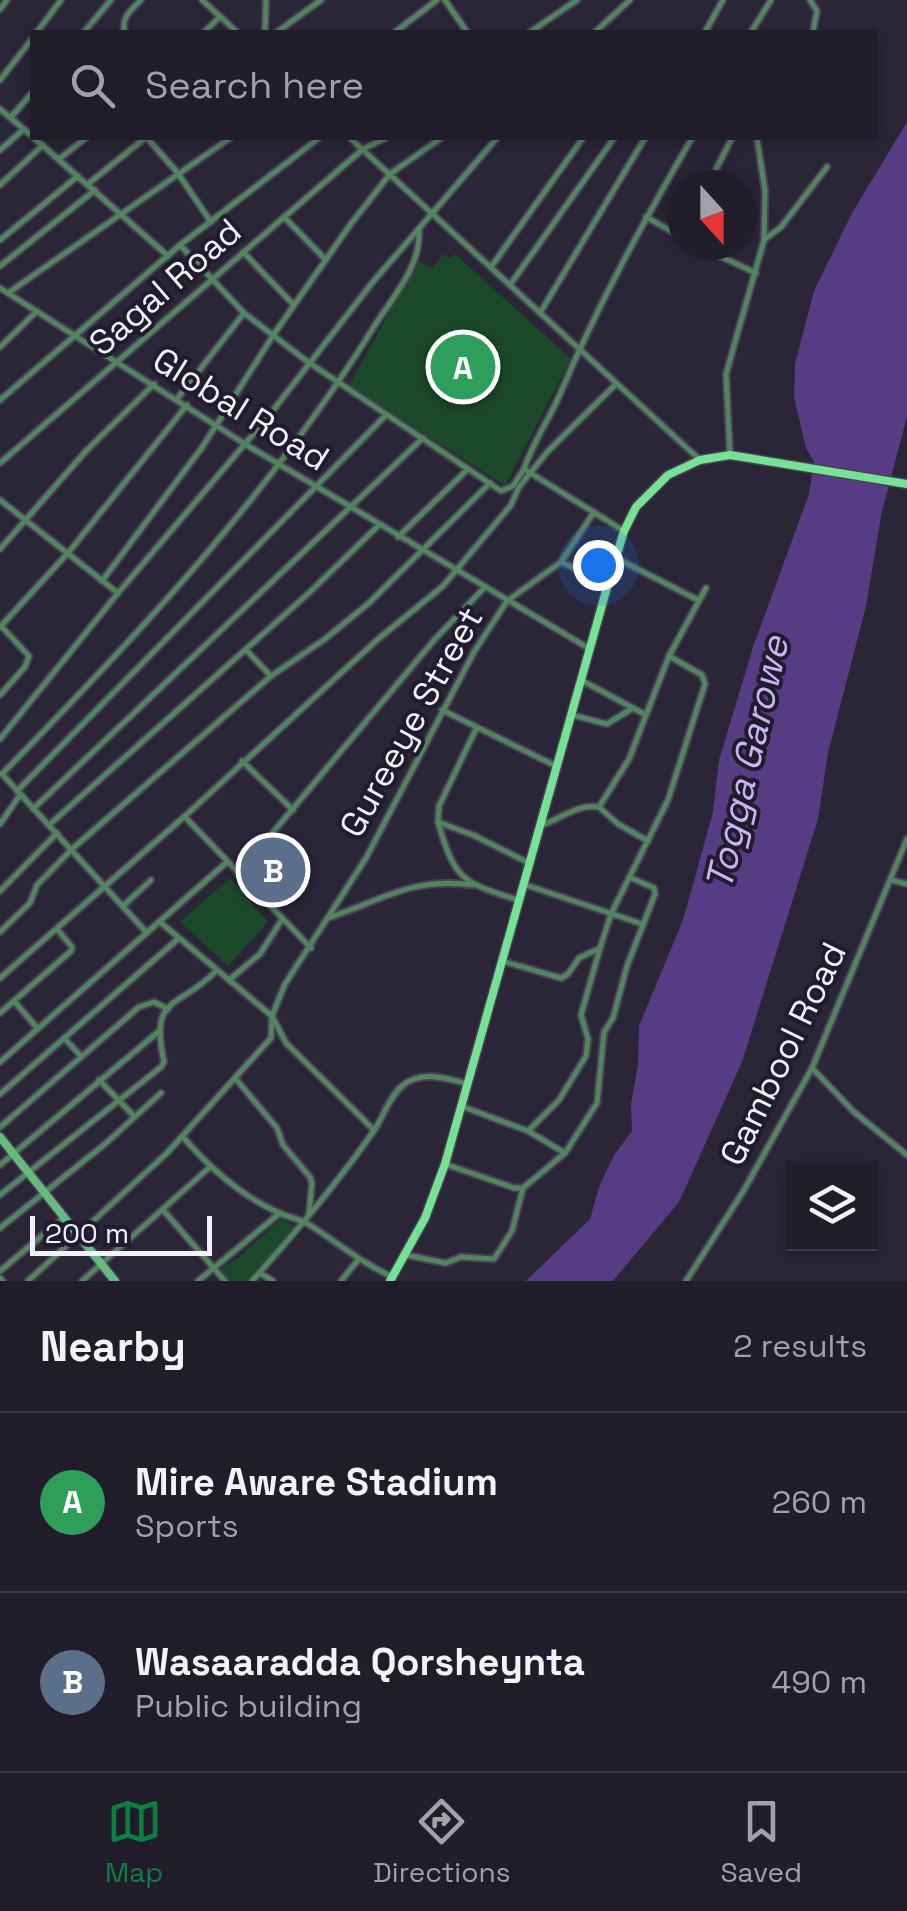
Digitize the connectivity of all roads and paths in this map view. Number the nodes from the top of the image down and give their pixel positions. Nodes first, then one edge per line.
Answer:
1 (7, 0) edge
2 (61, 0) edge
3 (111, 0) edge
4 (141, 0) edge
5 (266, 0) edge
6 (320, 0) edge
7 (441, 0) edge
8 (578, 0) edge
9 (630, 0) edge
10 (723, 0) edge
11 (771, 0) edge
12 (810, 0) edge
13 (207, 2) edge
14 (0, 9) edge
15 (220, 16) junction
16 (39, 30) edge
17 (86, 30) edge
18 (124, 30) edge
19 (206, 30) edge
20 (235, 30) edge
21 (265, 30) edge
22 (280, 30) edge
23 (398, 30) edge
24 (465, 30) edge
25 (533, 30) edge
26 (597, 30) edge
27 (705, 30) edge
28 (753, 30) edge
29 (814, 30) edge
30 (30, 42) edge
31 (0, 80) edge
32 (30, 96) edge
33 (0, 110) edge
34 (11, 118) junction
35 (29, 134) edge
36 (36, 140) edge
37 (83, 140) edge
38 (143, 140) edge
39 (148, 140) edge
40 (227, 140) edge
41 (317, 140) edge
42 (352, 140) edge
43 (382, 140) edge
44 (438, 140) edge
45 (495, 140) edge
46 (582, 140) edge
47 (613, 140) edge
48 (644, 140) edge
49 (691, 140) edge
50 (731, 140) edge
51 (757, 140) edge
52 (43, 146) junction
53 (363, 149) junction
54 (0, 150) edge
55 (58, 159) junction
56 (826, 168) dead end
57 (716, 170) edge
58 (177, 172) junction
59 (390, 174) junction
60 (78, 176) junction
61 (0, 184) edge
62 (88, 184) junction
63 (95, 190) junction
64 (121, 212) junction
65 (434, 214) junction
66 (646, 216) junction
67 (284, 217) junction
68 (211, 222) junction
69 (667, 228) edge
70 (419, 231) junction
71 (0, 240) edge
72 (764, 240) junction
73 (180, 246) junction
74 (243, 252) junction
75 (168, 256) junction
76 (326, 260) junction
77 (728, 260) edge
78 (0, 266) edge
79 (491, 268) junction
80 (756, 273) junction
81 (211, 278) junction
82 (510, 285) junction
83 (3, 292) edge
84 (294, 305) junction
85 (37, 311) junction
86 (244, 312) junction
87 (540, 313) junction
88 (74, 334) junction
89 (274, 334) junction
90 (0, 347) edge
91 (578, 348) junction
92 (117, 362) junction
93 (308, 362) junction
94 (338, 382) junction
95 (154, 384) junction
96 (616, 384) junction
97 (177, 399) junction
98 (0, 400) edge
99 (187, 405) junction
100 (386, 414) junction
101 (216, 424) junction
102 (423, 438) junction
103 (245, 444) junction
104 (730, 454) junction
105 (700, 460) junction
106 (0, 463) edge
107 (278, 464) junction
108 (468, 469) junction
109 (527, 471) junction
110 (490, 483) junction
111 (907, 484) edge
112 (317, 486) junction
113 (0, 500) edge
114 (352, 508) junction
115 (594, 512) junction
116 (26, 521) junction
117 (379, 526) junction
118 (624, 531) junction
119 (398, 537) junction
120 (0, 548) edge
121 (420, 551) junction
122 (68, 553) junction
123 (616, 558) junction
124 (561, 562) junction
125 (456, 572) junction
126 (102, 580) junction
127 (608, 584) junction
128 (485, 588) junction
129 (706, 588) dead end
130 (118, 593) junction
131 (699, 600) junction
132 (507, 601) junction
133 (0, 626) edge
134 (246, 650) junction
135 (590, 650) junction
136 (669, 656) junction
137 (271, 676) junction
138 (581, 680) junction
139 (1, 693) edge
140 (633, 708) junction
141 (442, 710) junction
142 (571, 714) junction
143 (646, 716) junction
144 (476, 729) junction
145 (0, 739) edge
146 (242, 761) junction
147 (556, 766) junction
148 (1, 772) edge
149 (19, 793) junction
150 (599, 807) junction
151 (34, 810) junction
152 (293, 810) junction
153 (185, 816) junction
154 (438, 822) junction
155 (0, 824) edge
156 (49, 825) junction
157 (539, 826) junction
158 (58, 833) junction
159 (907, 839) edge
160 (648, 842) junction
161 (72, 849) junction
162 (227, 862) junction
163 (530, 864) junction
164 (238, 874) junction
165 (630, 877) junction
166 (152, 880) dead end
167 (891, 880) junction
168 (523, 884) junction
169 (907, 884) edge
170 (473, 885) junction
171 (104, 886) junction
172 (0, 892) edge
173 (519, 900) junction
174 (123, 906) junction
175 (611, 914) junction
176 (327, 918) junction
177 (281, 921) junction
178 (160, 922) junction
179 (642, 924) junction
180 (57, 928) junction
181 (0, 932) edge
182 (147, 933) junction
183 (178, 940) junction
184 (310, 948) junction
185 (600, 948) junction
186 (502, 961) junction
187 (216, 970) junction
188 (0, 978) edge
189 (229, 980) junction
190 (14, 1001) junction
191 (168, 1009) junction
192 (0, 1013) edge
193 (272, 1016) junction
194 (38, 1029) junction
195 (158, 1032) junction
196 (64, 1038) junction
197 (81, 1056) junction
198 (0, 1062) edge
199 (812, 1068) junction
200 (236, 1078) junction
201 (99, 1080) junction
202 (468, 1084) junction
203 (161, 1093) dead end
204 (0, 1094) edge
205 (119, 1099) junction
206 (461, 1106) junction
207 (134, 1116) junction
208 (0, 1127) edge
209 (374, 1130) junction
210 (528, 1131) junction
211 (0, 1137) edge
212 (183, 1137) junction
213 (13, 1153) junction
214 (565, 1153) junction
215 (907, 1156) edge
216 (0, 1164) edge
217 (445, 1164) junction
218 (210, 1168) junction
219 (27, 1171) junction
220 (524, 1188) junction
221 (43, 1191) junction
222 (0, 1196) edge
223 (163, 1210) junction
224 (280, 1213) junction
225 (63, 1217) junction
226 (306, 1219) junction
227 (0, 1228) edge
228 (80, 1237) junction
229 (406, 1255) junction
230 (358, 1260) junction
231 (102, 1265) junction
232 (213, 1268) junction
233 (260, 1273) junction
234 (1, 1277) edge
235 (392, 1279) edge
236 (28, 1281) edge
237 (82, 1281) edge
238 (116, 1281) edge
239 (198, 1281) edge
240 (225, 1281) edge
241 (252, 1281) edge
242 (273, 1281) edge
243 (341, 1281) edge
244 (686, 1281) edge

1 - 14 street
2 - 16 street
3 - 17 street
4 - 18 street
5 - 21 street
6 - 22 street
7 - 23 street
7 - 24 street
8 - 25 street
9 - 26 street
10 - 27 street
11 - 28 street
12 - 29 street
13 - 15 street
15 - 19 street
15 - 20 street
30 - 31 street
32 - 34 street
33 - 34 street
34 - 35 street
35 - 54 street
36 - 52 street
37 - 55 street
38 - 62 street
39 - 58 street
40 - 58 street
41 - 68 street
42 - 53 street
43 - 53 street, Sagal Road
44 - 59 street
45 - 65 street
46 - 79 street
47 - 82 street
48 - 87 street
49 - 66 street
50 - 57 street
51 - 72 street
52 - 55 street
52 - 61 street
53 - 59 street
53 - 67 street, Sagal Road
55 - 60 street
56 - 72 street
58 - 64 street
58 - 68 street
59 - 65 street
59 - 76 street
60 - 62 street
60 - 71 street
62 - 63 street
63 - 64 street
63 - 78 street
64 - 75 street
64 - 83 street
65 - 70 street
65 - 79 street
66 - 69 street
66 - 91 street
67 - 74 street, Sagal Road
67 - 76 street
68 - 73 street
70 - 93 street
70 - 94 street
72 - 80 street
73 - 75 street
73 - 81 street
74 - 81 street, Sagal Road
74 - 84 street
75 - 88 street
76 - 84 street
77 - 80 street
79 - 82 street
80 - 104 street
81 - 86 street
81 - 92 street, Sagal Road
82 - 87 street
83 - 85 street, Global Road
84 - 89 street
85 - 88 street, Global Road
85 - 90 street
86 - 89 street
86 - 97 street
87 - 91 street
88 - 92 street, Global Road
88 - 98 street
89 - 93 street
89 - 101 street
91 - 96 street
91 - 109 street
92 - 95 street, Global Road
92 - 106 street, Sagal Road
93 - 94 street
93 - 103 street
94 - 100 street
94 - 107 street
95 - 97 street, Global Road
95 - 116 street
96 - 105 street
96 - 109 street
97 - 99 street, Global Road
99 - 101 street, Global Road
99 - 122 street
100 - 102 street
100 - 112 street
101 - 103 street, Global Road
101 - 126 street
102 - 108 street
102 - 114 street
103 - 107 street, Global Road
103 - 130 street
104 - 105 main road
104 - 111 main road
105 - 118 main road
107 - 112 street, Global Road
107 - 148 street
108 - 110 street
108 - 119 street
109 - 110 street
109 - 115 street
109 - 125 street
110 - 121 street
112 - 114 street, Global Road
112 - 149 street
113 - 116 street
114 - 117 street, Global Road
114 - 151 street
115 - 118 street
115 - 124 street
116 - 120 street
116 - 122 street
117 - 119 street, Global Road
117 - 134 street
118 - 123 main road
119 - 121 street, Global Road
121 - 125 street, Global Road
121 - 137 street
122 - 126 street
122 - 133 street
123 - 127 main road
123 - 131 street
124 - 127 street
124 - 132 street
125 - 128 street, Global Road
125 - 146 street
126 - 130 street
127 - 135 main road
128 - 132 street, Global Road
128 - 152 street
129 - 131 street
130 - 145 street
131 - 136 street
132 - 135 street, Global Road
132 - 141 street, Gureeye Street
133 - 139 street
134 - 137 street
134 - 156 street
135 - 138 main road
136 - 143 street
136 - 160 street
137 - 161 street
138 - 140 street
138 - 142 main road
140 - 142 street
140 - 143 street
141 - 144 street
141 - 176 street, Gureeye Street
142 - 147 main road
143 - 150 street
144 - 147 street
144 - 154 street
146 - 152 street
146 - 153 street
147 - 157 main road
148 - 149 street
149 - 151 street
149 - 155 street
150 - 157 street
150 - 160 street
151 - 156 street
152 - 164 street
153 - 162 street
153 - 171 street
154 - 163 street
154 - 170 street
156 - 158 street
157 - 163 main road
158 - 161 street
158 - 172 street
159 - 167 street, Gambool Road
160 - 165 street
161 - 171 street
161 - 181 street
162 - 164 street
162 - 178 street
163 - 168 main road
164 - 177 street
165 - 175 street
165 - 179 street
166 - 174 street
167 - 169 street
167 - 199 street, Gambool Road
168 - 173 main road
168 - 175 street
170 - 173 street
170 - 176 street
171 - 174 street
171 - 180 street
173 - 186 main road
174 - 182 street
175 - 179 street
175 - 185 street
176 - 184 street, Gureeye Street
177 - 184 street
177 - 189 street
178 - 182 street
178 - 183 street
179 - 214 street
180 - 188 street
180 - 190 street
182 - 194 street
183 - 187 street
183 - 196 street
184 - 193 street, Gureeye Street
185 - 186 street
185 - 210 street
186 - 202 main road
187 - 189 street
187 - 191 street
189 - 193 street
190 - 192 street
190 - 194 street
191 - 195 street
191 - 197 street
193 - 200 street, Gureeye Street
193 - 209 street
194 - 198 street
195 - 201 street
195 - 205 street
196 - 197 street
196 - 204 street
197 - 208 street
199 - 215 street
199 - 244 street, Gambool Road
200 - 212 street, Gureeye Street
200 - 226 street
201 - 205 street
201 - 213 street
202 - 206 main road
202 - 209 street
203 - 207 street
205 - 207 street
205 - 219 street
206 - 210 street
206 - 217 main road
207 - 221 street
209 - 226 street
210 - 214 street
211 - 213 street
212 - 218 street
212 - 228 street, Gureeye Street
213 - 216 street
213 - 219 street
214 - 220 street
217 - 220 street
217 - 229 main road
218 - 223 street
218 - 224 street
219 - 221 street
219 - 222 street
220 - 229 street
221 - 225 street
221 - 227 street
223 - 231 street
223 - 232 street
224 - 226 street
224 - 232 street
225 - 228 street
225 - 234 street
226 - 230 street
226 - 233 street
228 - 231 street
228 - 236 street, Gureeye Street
229 - 235 main road
230 - 235 street
230 - 243 street
231 - 237 street
231 - 238 street
232 - 239 street
232 - 240 street
233 - 241 street
233 - 242 street

